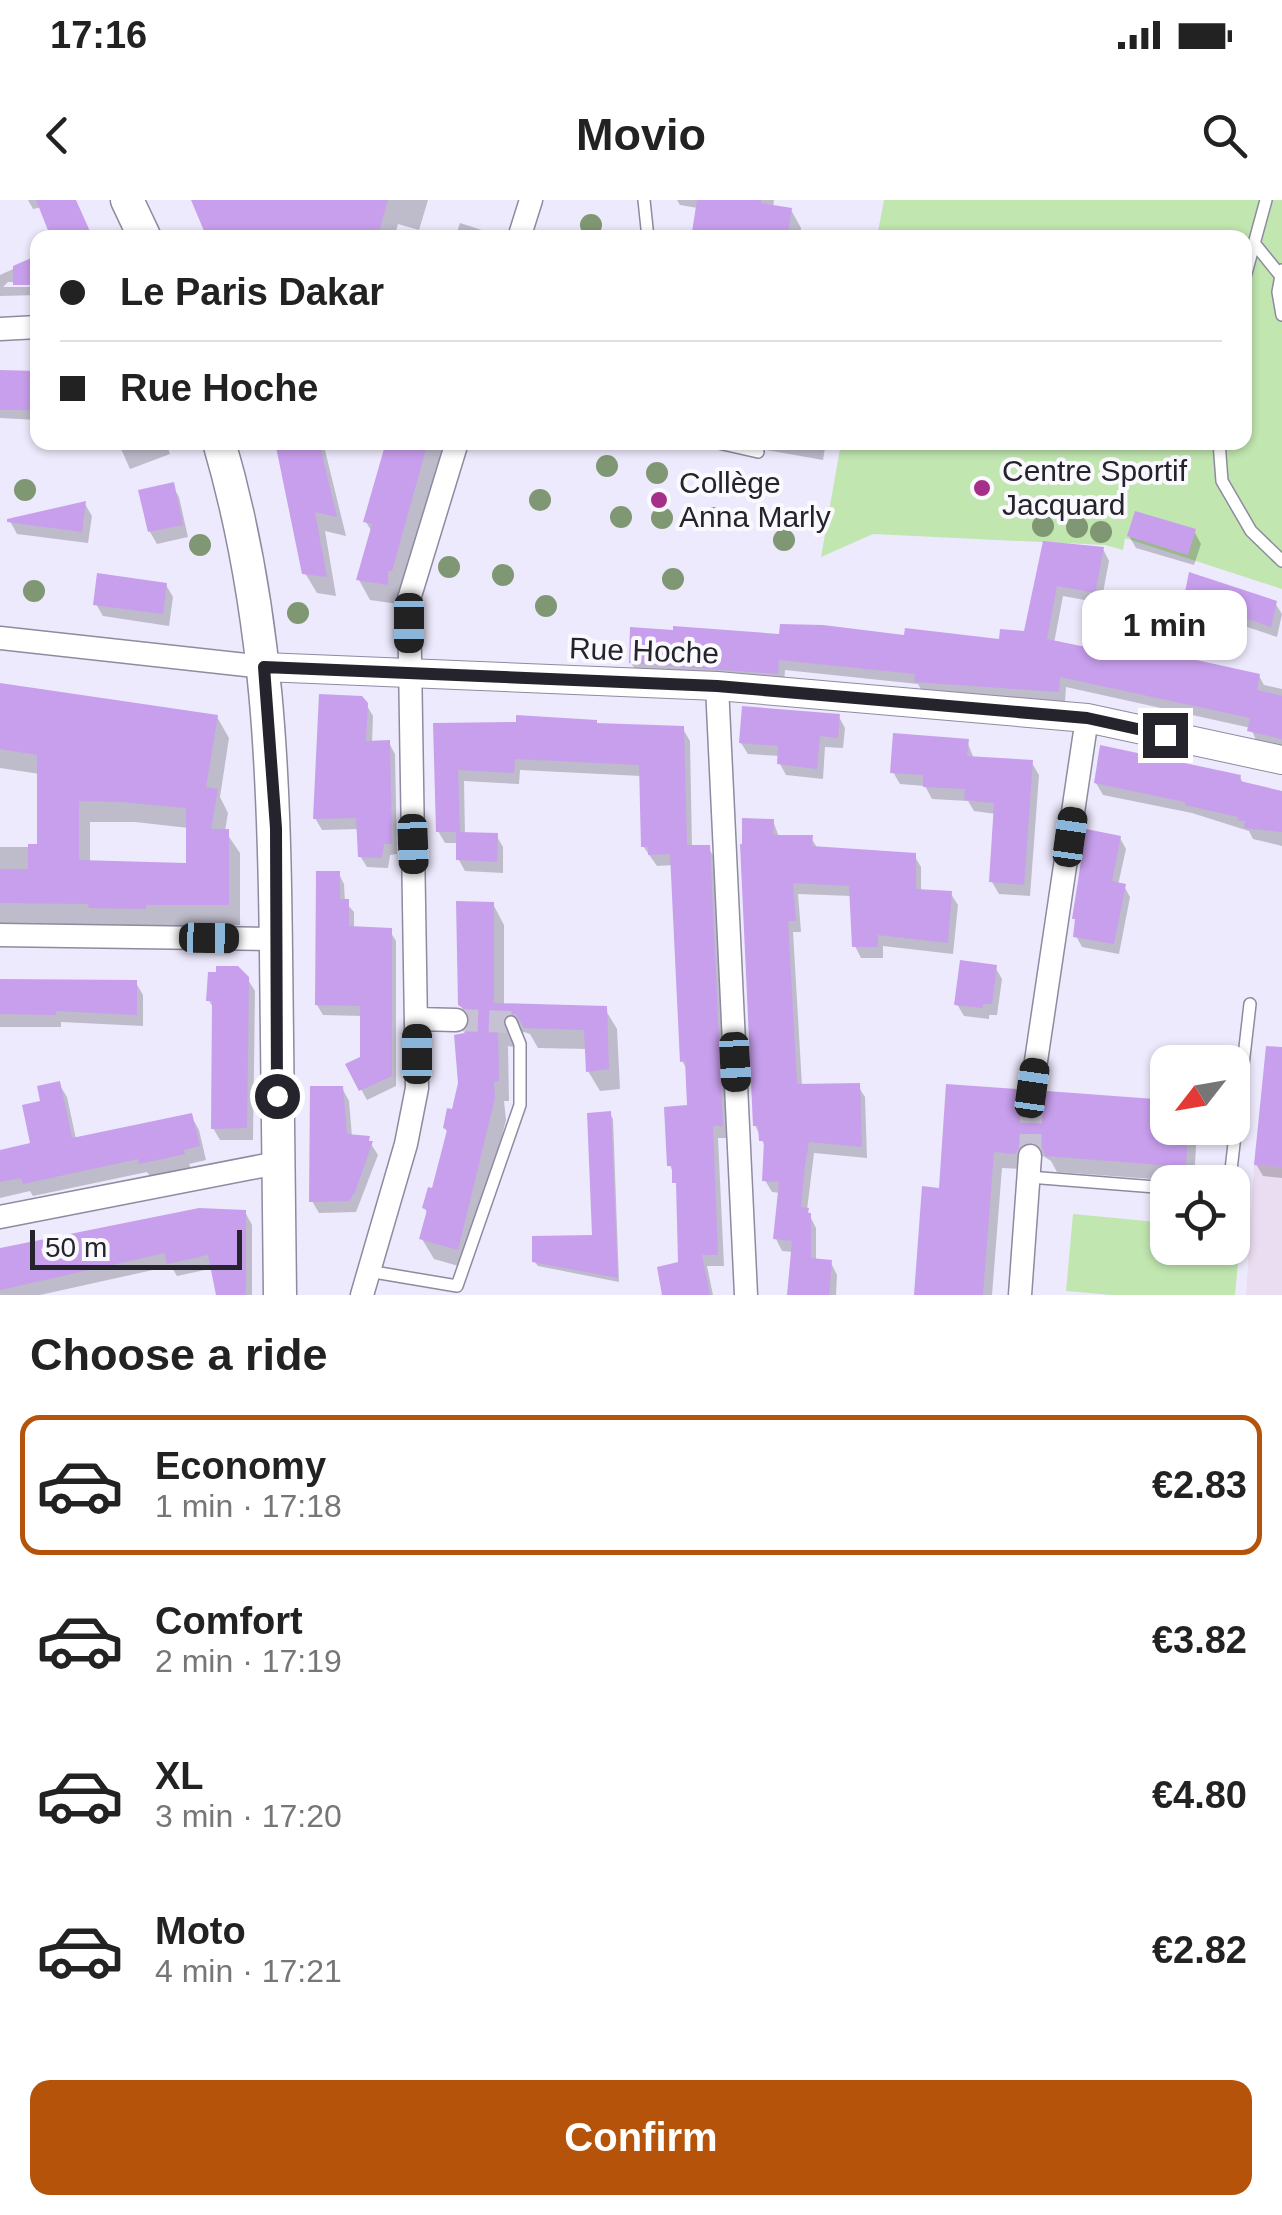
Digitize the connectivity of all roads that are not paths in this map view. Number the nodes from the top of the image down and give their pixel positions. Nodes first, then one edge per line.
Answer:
1 (128, 200) edge
2 (530, 200) edge
3 (644, 200) edge
4 (1266, 200) edge
5 (141, 230) edge
6 (521, 230) edge
7 (647, 230) edge
8 (1254, 243) junction
9 (1252, 251) edge
10 (1281, 272) edge
11 (1282, 315) edge
12 (30, 327) edge
13 (0, 330) edge
14 (221, 450) edge
15 (455, 450) edge
16 (749, 450) edge
17 (1220, 450) edge
18 (758, 452) dead end
19 (1282, 562) edge
20 (0, 638) edge
21 (264, 667) junction
22 (409, 675) junction
23 (717, 686) junction
24 (1087, 718) junction
25 (1282, 760) edge
26 (0, 935) edge
27 (276, 939) junction
28 (1250, 1004) dead end
29 (418, 1019) junction
30 (456, 1020) tunnel mouth
31 (510, 1022) dead end
32 (1032, 1088) tunnel mouth
33 (277, 1164) junction
34 (1231, 1165) edge
35 (1029, 1167) joint
36 (1150, 1185) edge
37 (0, 1217) edge
38 (368, 1271) junction
39 (280, 1295) edge
40 (362, 1295) edge
41 (746, 1295) edge
42 (1020, 1295) edge

1 - 5 main road
2 - 6 street
3 - 7 lane
4 - 8 lane
8 - 9 lane
8 - 10 lane
10 - 11 lane
12 - 13 street
14 - 21 main road
15 - 22 street
16 - 18 lane
17 - 19 lane
20 - 21 street, Rue Hoche
21 - 22 street, Rue Hoche
21 - 27 main road
22 - 23 street, Rue Hoche
22 - 29 street
23 - 24 street, Rue Hoche
23 - 41 street
24 - 25 street, Rue Hoche
24 - 32 street
26 - 27 street
27 - 33 main road
28 - 34 lane
29 - 30 street
29 - 38 street
31 - 38 lane
33 - 37 street
33 - 39 main road
35 - 36 lane
35 - 42 street
38 - 40 street

